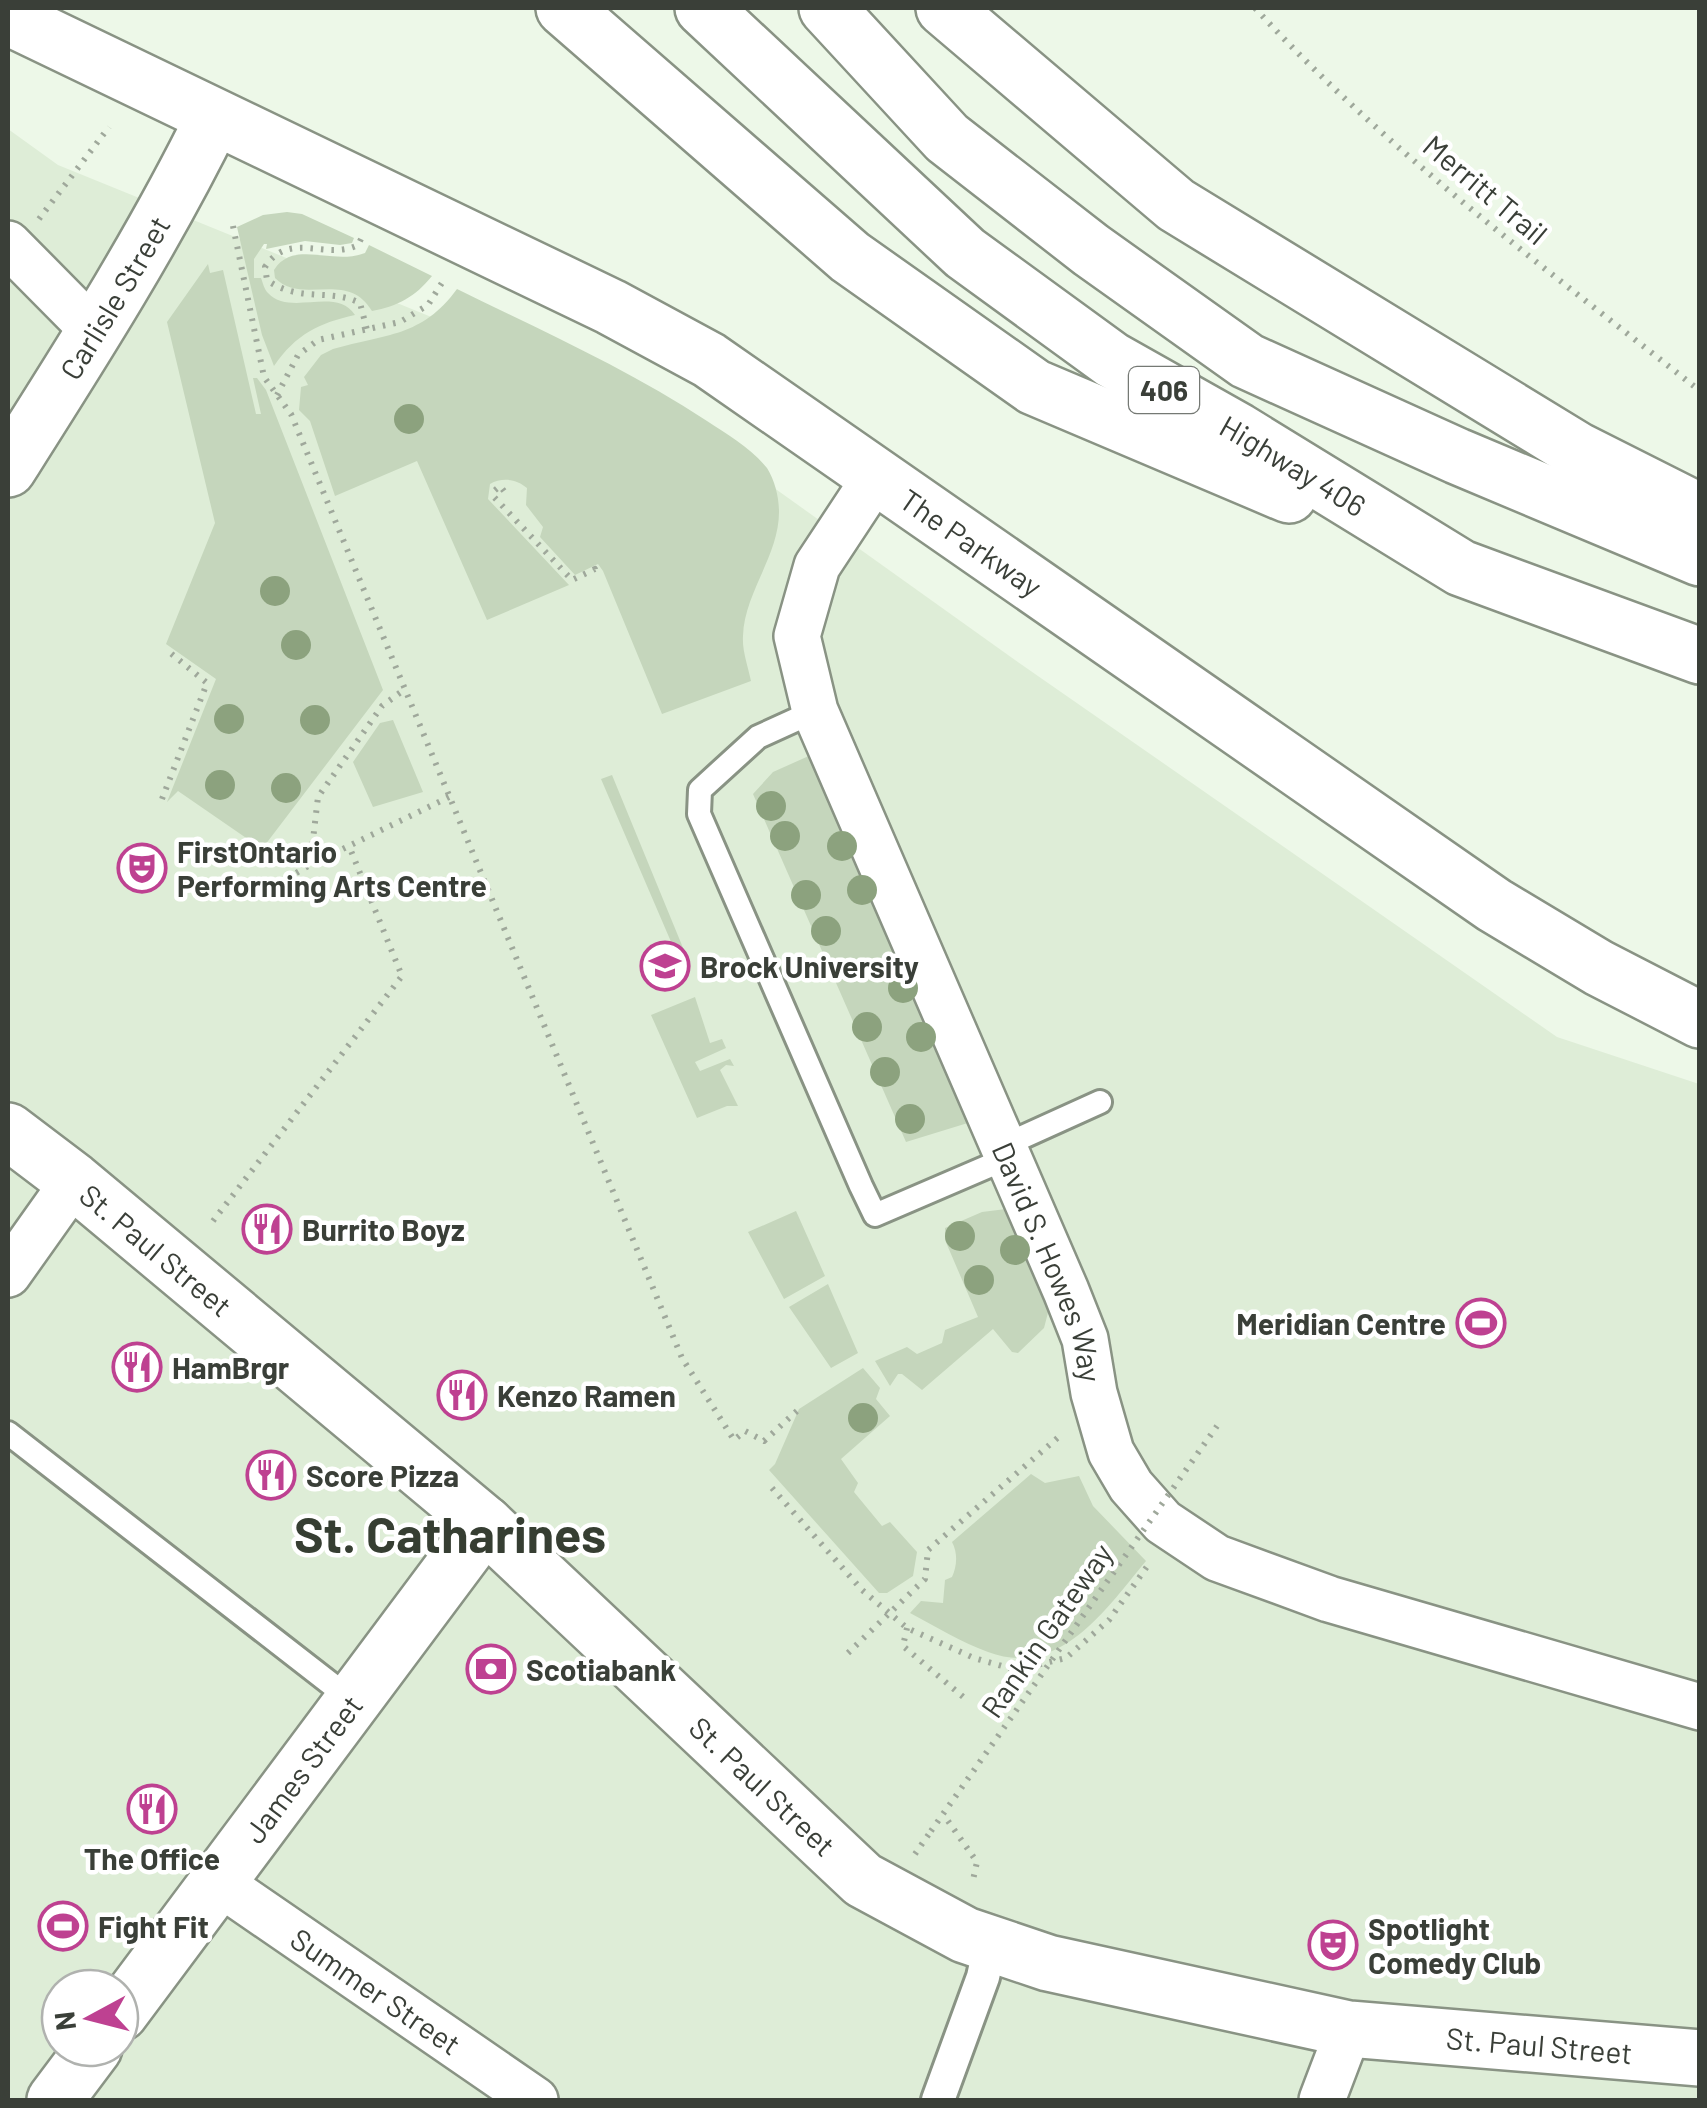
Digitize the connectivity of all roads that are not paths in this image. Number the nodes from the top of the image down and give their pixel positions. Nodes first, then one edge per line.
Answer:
1 (564, 8) edge
2 (703, 8) edge
3 (827, 8) edge
4 (944, 8) edge
5 (8, 17) edge
6 (214, 117) junction
7 (20, 236) edge
8 (95, 332) junction
9 (8, 469) edge
10 (877, 474) junction
11 (1700, 512) edge
12 (1700, 558) edge
13 (1462, 568) junction
14 (1700, 656) edge
15 (815, 711) junction
16 (1700, 1020) edge
17 (1100, 1102) dead end
18 (8, 1131) edge
19 (1007, 1151) junction
20 (74, 1182) junction
21 (8, 1274) edge
22 (8, 1433) edge
23 (485, 1524) junction
24 (353, 1701) junction
25 (1700, 1707) edge
26 (218, 1882) junction
27 (990, 1945) junction
28 (140, 1986) edge
29 (1349, 2029) junction
30 (1700, 2058) edge
31 (79, 2068) edge
32 (55, 2100) edge
33 (535, 2100) edge
34 (938, 2100) edge
35 (1322, 2100) edge

1 - 13 main road
2 - 13 main road, Highway 406 / 406
3 - 12 main road, 406
4 - 11 main road
5 - 6 main road, The Parkway
6 - 8 main road, Carlisle Street
6 - 10 main road, The Parkway
7 - 8 street
8 - 9 main road, Carlisle Street
10 - 15 street, David S. Howes Way
10 - 16 main road, The Parkway
13 - 14 main road, Highway 406 / 406
15 - 19 street, David S. Howes Way
15 - 19 lane
17 - 19 lane
18 - 20 main road, St. Paul Street
19 - 25 street, David S. Howes Way
20 - 21 street
20 - 23 main road, St. Paul Street
22 - 24 lane
23 - 24 main road, James Street
23 - 27 main road, St. Paul Street
24 - 26 main road, James Street
26 - 28 main road, James Street
26 - 33 street, Summer Street
27 - 29 main road, St. Paul Street
27 - 34 street
29 - 30 main road, St. Paul Street
29 - 35 street
31 - 32 main road

